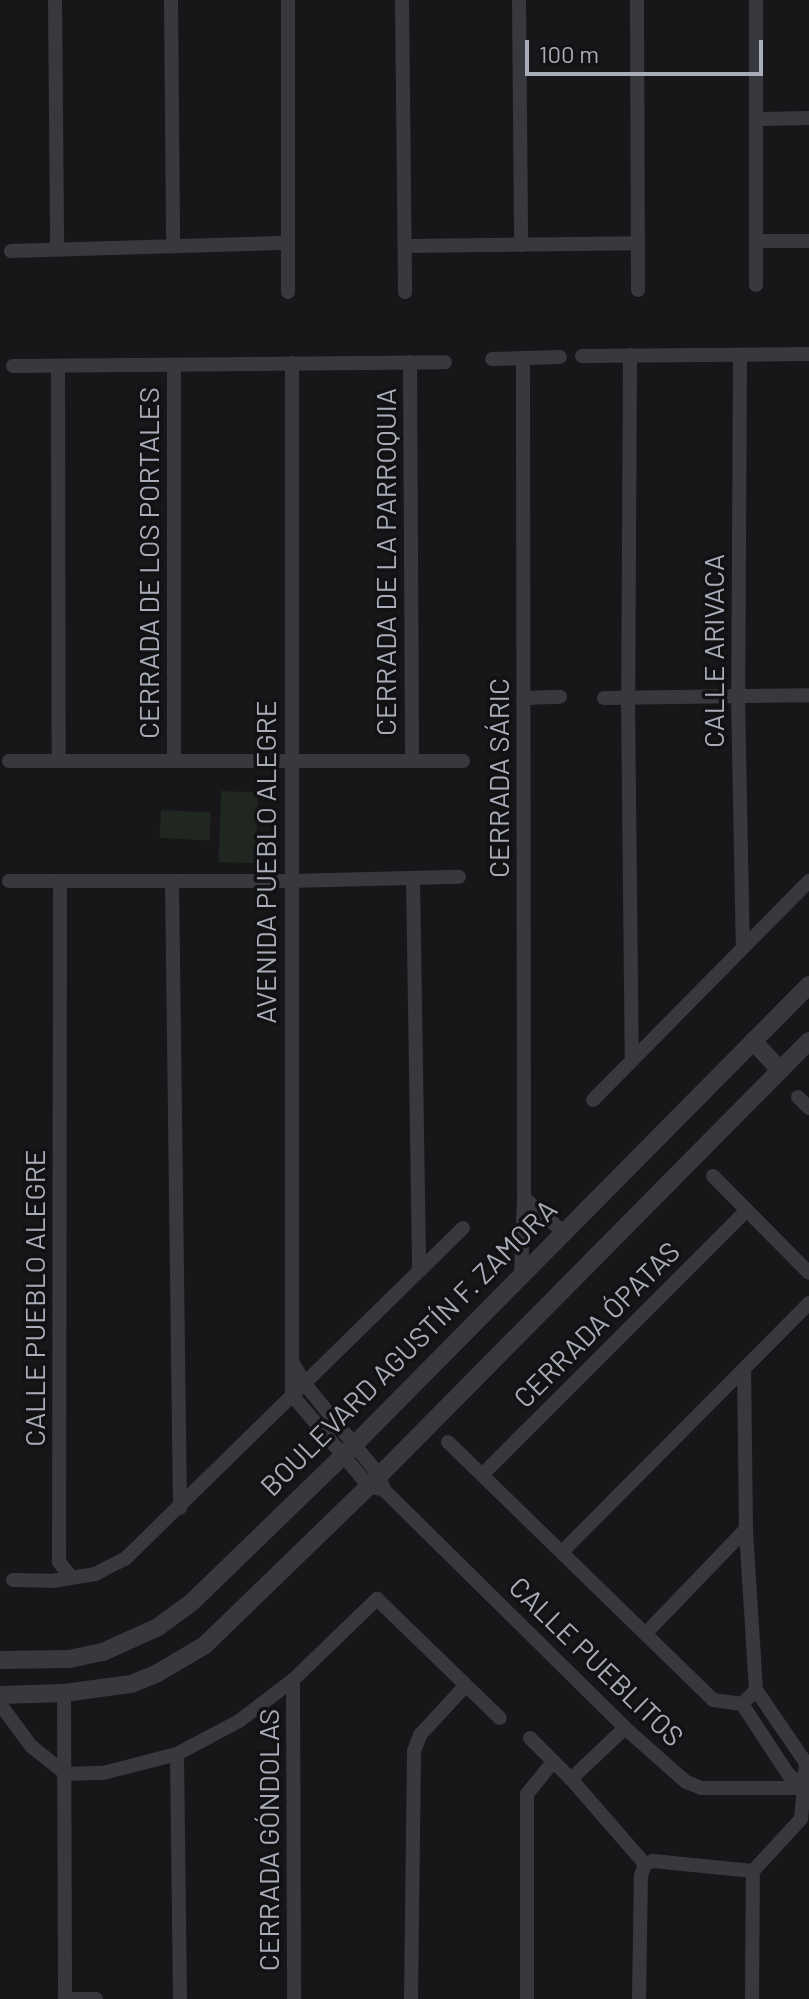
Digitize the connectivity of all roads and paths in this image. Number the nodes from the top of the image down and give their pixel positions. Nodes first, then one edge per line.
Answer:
1 (55, 0) edge
2 (171, 0) edge
3 (288, 0) edge
4 (402, 0) edge
5 (519, 0) edge
6 (637, 0) edge
7 (756, 0) edge
8 (809, 118) edge
9 (756, 119) junction
10 (756, 241) junction
11 (809, 241) edge
12 (288, 243) junction
13 (637, 243) junction
14 (173, 245) junction
15 (521, 245) junction
16 (405, 246) junction
17 (57, 248) junction
18 (11, 251) dead end
19 (756, 285) dead end
20 (638, 290) dead end
21 (288, 292) dead end
22 (405, 292) dead end
23 (809, 354) edge
24 (630, 355) junction
25 (740, 355) junction
26 (582, 356) dead end
27 (560, 357) dead end
28 (492, 359) dead end
29 (523, 359) junction
30 (410, 362) junction
31 (445, 362) dead end
32 (292, 363) junction
33 (174, 365) junction
34 (13, 366) dead end
35 (58, 366) junction
36 (809, 695) edge
37 (560, 697) dead end
38 (738, 697) junction
39 (524, 698) junction
40 (604, 698) dead end
41 (628, 699) junction
42 (9, 761) dead end
43 (59, 761) junction
44 (174, 761) junction
45 (412, 761) junction
46 (463, 761) dead end
47 (291, 763) junction
48 (459, 877) dead end
49 (413, 878) junction
50 (9, 881) dead end
51 (172, 881) junction
52 (290, 881) junction
53 (809, 881) edge
54 (60, 882) junction
55 (743, 947) junction
56 (809, 985) edge
57 (753, 1041) junction
58 (809, 1041) edge
59 (632, 1057) junction
60 (780, 1070) junction
61 (798, 1097) dead end
62 (593, 1100) dead end
63 (809, 1108) edge
64 (713, 1176) dead end
65 (524, 1198) junction
66 (746, 1211) junction
67 (463, 1228) dead end
68 (562, 1231) junction
69 (419, 1271) junction
70 (521, 1273) junction
71 (809, 1273) edge
72 (809, 1303) edge
73 (293, 1362) junction
74 (744, 1371) junction
75 (304, 1383) junction
76 (292, 1395) junction
77 (448, 1442) dead end
78 (348, 1450) junction
79 (483, 1474) junction
80 (377, 1484) junction
81 (180, 1508) junction
82 (746, 1529) junction
83 (562, 1552) junction
84 (71, 1577) junction
85 (13, 1580) dead end
86 (647, 1632) junction
87 (0, 1660) edge
88 (293, 1680) junction
89 (465, 1686) junction
90 (756, 1690) junction
91 (64, 1693) junction
92 (0, 1695) edge
93 (0, 1704) edge
94 (742, 1704) junction
95 (500, 1718) dead end
96 (625, 1728) junction
97 (530, 1738) dead end
98 (809, 1738) edge
99 (796, 1748) junction
100 (177, 1754) junction
101 (553, 1762) junction
102 (808, 1762) edge
103 (66, 1774) junction
104 (788, 1774) junction
105 (571, 1779) junction
106 (806, 1788) edge
107 (805, 1816) edge
108 (645, 1864) junction
109 (753, 1871) junction
110 (65, 1999) edge
111 (96, 1999) edge
112 (180, 1999) edge
113 (294, 1999) edge
114 (411, 1999) edge
115 (527, 1999) edge
116 (639, 1999) edge
117 (752, 1999) edge

1 - 17 street
2 - 14 street
3 - 12 street
4 - 16 street
5 - 15 street
6 - 13 street
7 - 9 street
8 - 9 street
9 - 10 street
10 - 11 street
10 - 19 street
12 - 14 street
12 - 21 street
13 - 15 street
13 - 20 street
14 - 17 street
15 - 16 street
16 - 22 street
17 - 18 street
23 - 25 street
24 - 25 street
24 - 26 street
24 - 41 street
25 - 38 street, CALLE ARIVACA
27 - 29 street
28 - 29 street
29 - 39 street, CERRADA SÁRIC
30 - 31 street, CERRADA DE LOS PORTALES
30 - 32 street, CERRADA DE LOS PORTALES
30 - 45 street, CERRADA DE LA PARROQUIA
32 - 33 street, CERRADA DE LOS PORTALES
32 - 47 street, AVENIDA PUEBLO ALEGRE
33 - 35 street, CERRADA DE LOS PORTALES
33 - 44 street, CERRADA DE LOS PORTALES
34 - 35 street, CERRADA DE LOS PORTALES
35 - 43 street
36 - 38 street
37 - 39 street
38 - 41 street
38 - 55 street, CALLE ARIVACA
39 - 65 street, CERRADA SÁRIC
40 - 41 street
41 - 59 street
42 - 43 street, CERRADA DE LOS PORTALES
43 - 44 street, CERRADA DE LOS PORTALES
44 - 47 street, CERRADA DE LOS PORTALES
45 - 46 street, CERRADA DE LOS PORTALES
45 - 47 street, CERRADA DE LOS PORTALES
47 - 52 street, AVENIDA PUEBLO ALEGRE
48 - 49 street
49 - 52 street
49 - 69 street
50 - 54 street
51 - 52 street
51 - 54 street
51 - 81 street
52 - 73 street, AVENIDA PUEBLO ALEGRE
53 - 55 street
54 - 84 street, CALLE PUEBLO ALEGRE
55 - 59 street
56 - 57 street, BOULEVARD AGUSTÍN F. ZAMORA
57 - 60 street
57 - 68 street, BOULEVARD AGUSTÍN F. ZAMORA
58 - 60 street
59 - 62 street
60 - 80 street
61 - 63 street
64 - 66 street
65 - 68 street
65 - 70 street, CERRADA SÁRIC
66 - 71 street
66 - 79 street, CERRADA ÓPATAS
67 - 69 street
68 - 70 street, BOULEVARD AGUSTÍN F. ZAMORA
69 - 75 street
70 - 78 street, BOULEVARD AGUSTÍN F. ZAMORA
72 - 74 street
73 - 75 street, AVENIDA PUEBLO ALEGRE
73 - 76 street, AVENIDA PUEBLO ALEGRE
74 - 82 street
74 - 83 street
75 - 76 street
75 - 78 street, AVENIDA PUEBLO ALEGRE
76 - 78 street, AVENIDA PUEBLO ALEGRE
76 - 81 street
77 - 79 street
78 - 80 street, AVENIDA PUEBLO ALEGRE
78 - 87 street, BOULEVARD AGUSTÍN F. ZAMORA
79 - 83 street
80 - 91 street
80 - 96 street, CALLE PUEBLITOS
81 - 84 street
82 - 86 street
82 - 90 street
83 - 86 street
84 - 85 street
86 - 94 street
88 - 89 street
88 - 100 street
88 - 113 street, CERRADA GÓNDOLAS
89 - 95 street
89 - 114 street
90 - 94 street
90 - 99 street
91 - 92 street
91 - 103 street
93 - 103 street
94 - 104 street
96 - 105 street
96 - 106 street, CALLE PUEBLITOS
97 - 101 street
98 - 99 street
99 - 102 street
99 - 104 street
100 - 103 street
100 - 112 street
101 - 105 street
101 - 115 street
102 - 106 street
103 - 110 street
104 - 106 street
105 - 108 street
106 - 107 street
107 - 109 street
108 - 109 street
108 - 116 street
109 - 117 street
110 - 111 street

